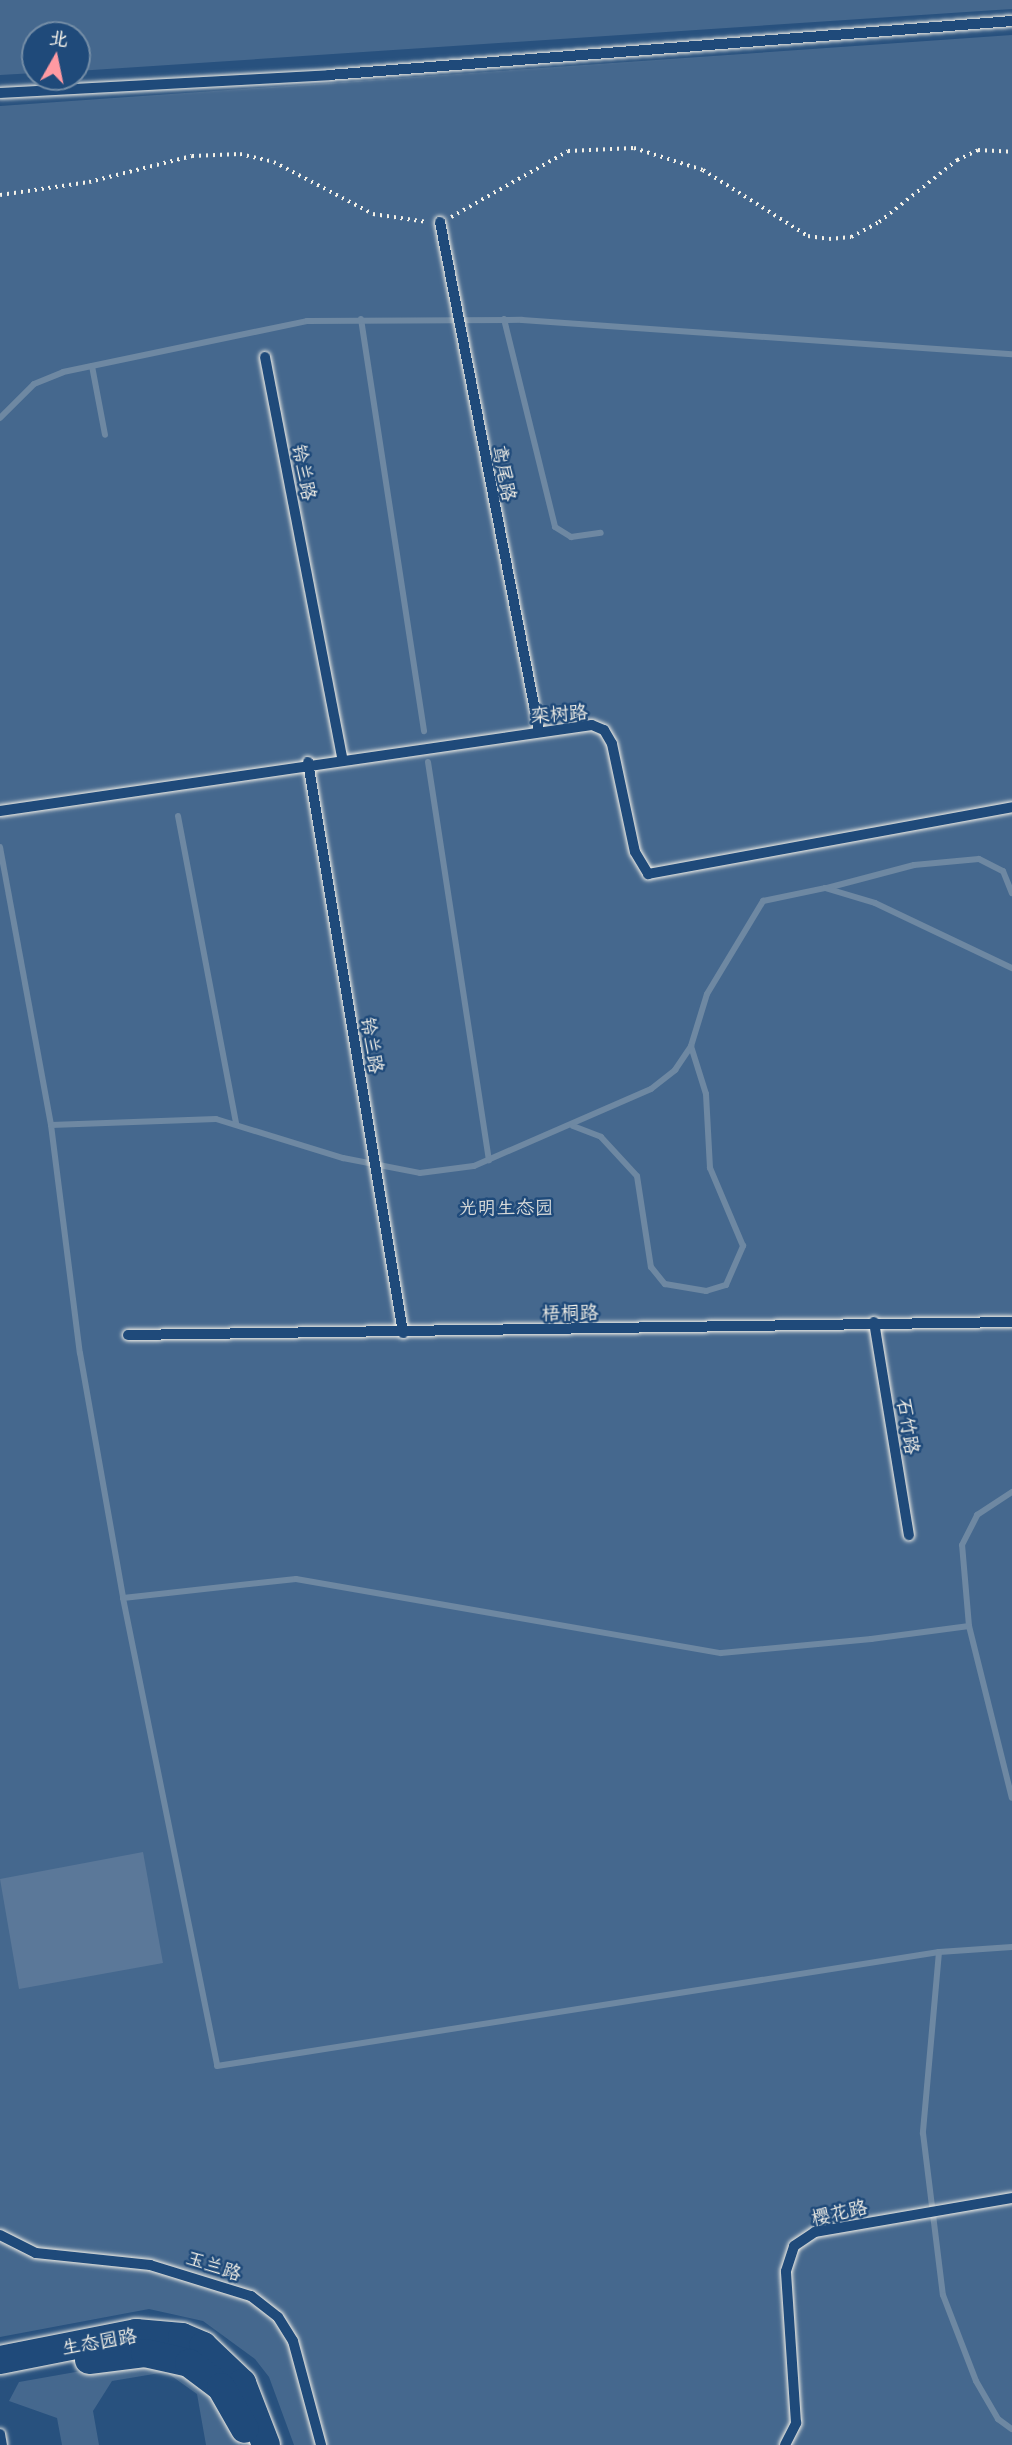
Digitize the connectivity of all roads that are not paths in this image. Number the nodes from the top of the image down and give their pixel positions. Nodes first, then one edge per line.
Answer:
1 (1012, 21) edge
2 (0, 93) edge
3 (440, 222) road end
4 (265, 357) dead end
5 (539, 731) junction
6 (342, 758) junction
7 (308, 762) junction
8 (1012, 807) edge
9 (0, 811) edge
10 (874, 1322) junction
11 (1012, 1322) edge
12 (403, 1333) junction
13 (128, 1335) dead end
14 (909, 1535) dead end
15 (1012, 2198) edge
16 (0, 2235) edge
17 (0, 2360) edge
18 (0, 2373) edge
19 (0, 2434) edge
20 (2, 2445) edge
21 (250, 2445) edge
22 (266, 2445) edge
23 (321, 2445) edge
24 (785, 2445) edge

1 - 2 lane
3 - 5 lane, 鸢尾路
4 - 6 lane, 铃兰路
5 - 6 lane, 栾树路
5 - 8 lane, 栾树路
6 - 7 lane, 栾树路
7 - 9 lane, 栾树路
7 - 12 lane, 铃兰路
10 - 11 lane, 梧桐路
10 - 12 lane, 梧桐路
10 - 14 lane, 石竹路
12 - 13 lane, 梧桐路
15 - 24 lane, 樱花路
16 - 23 lane, 玉兰路
17 - 22 street, 生态园路
18 - 21 street, 生态园路
19 - 20 lane

